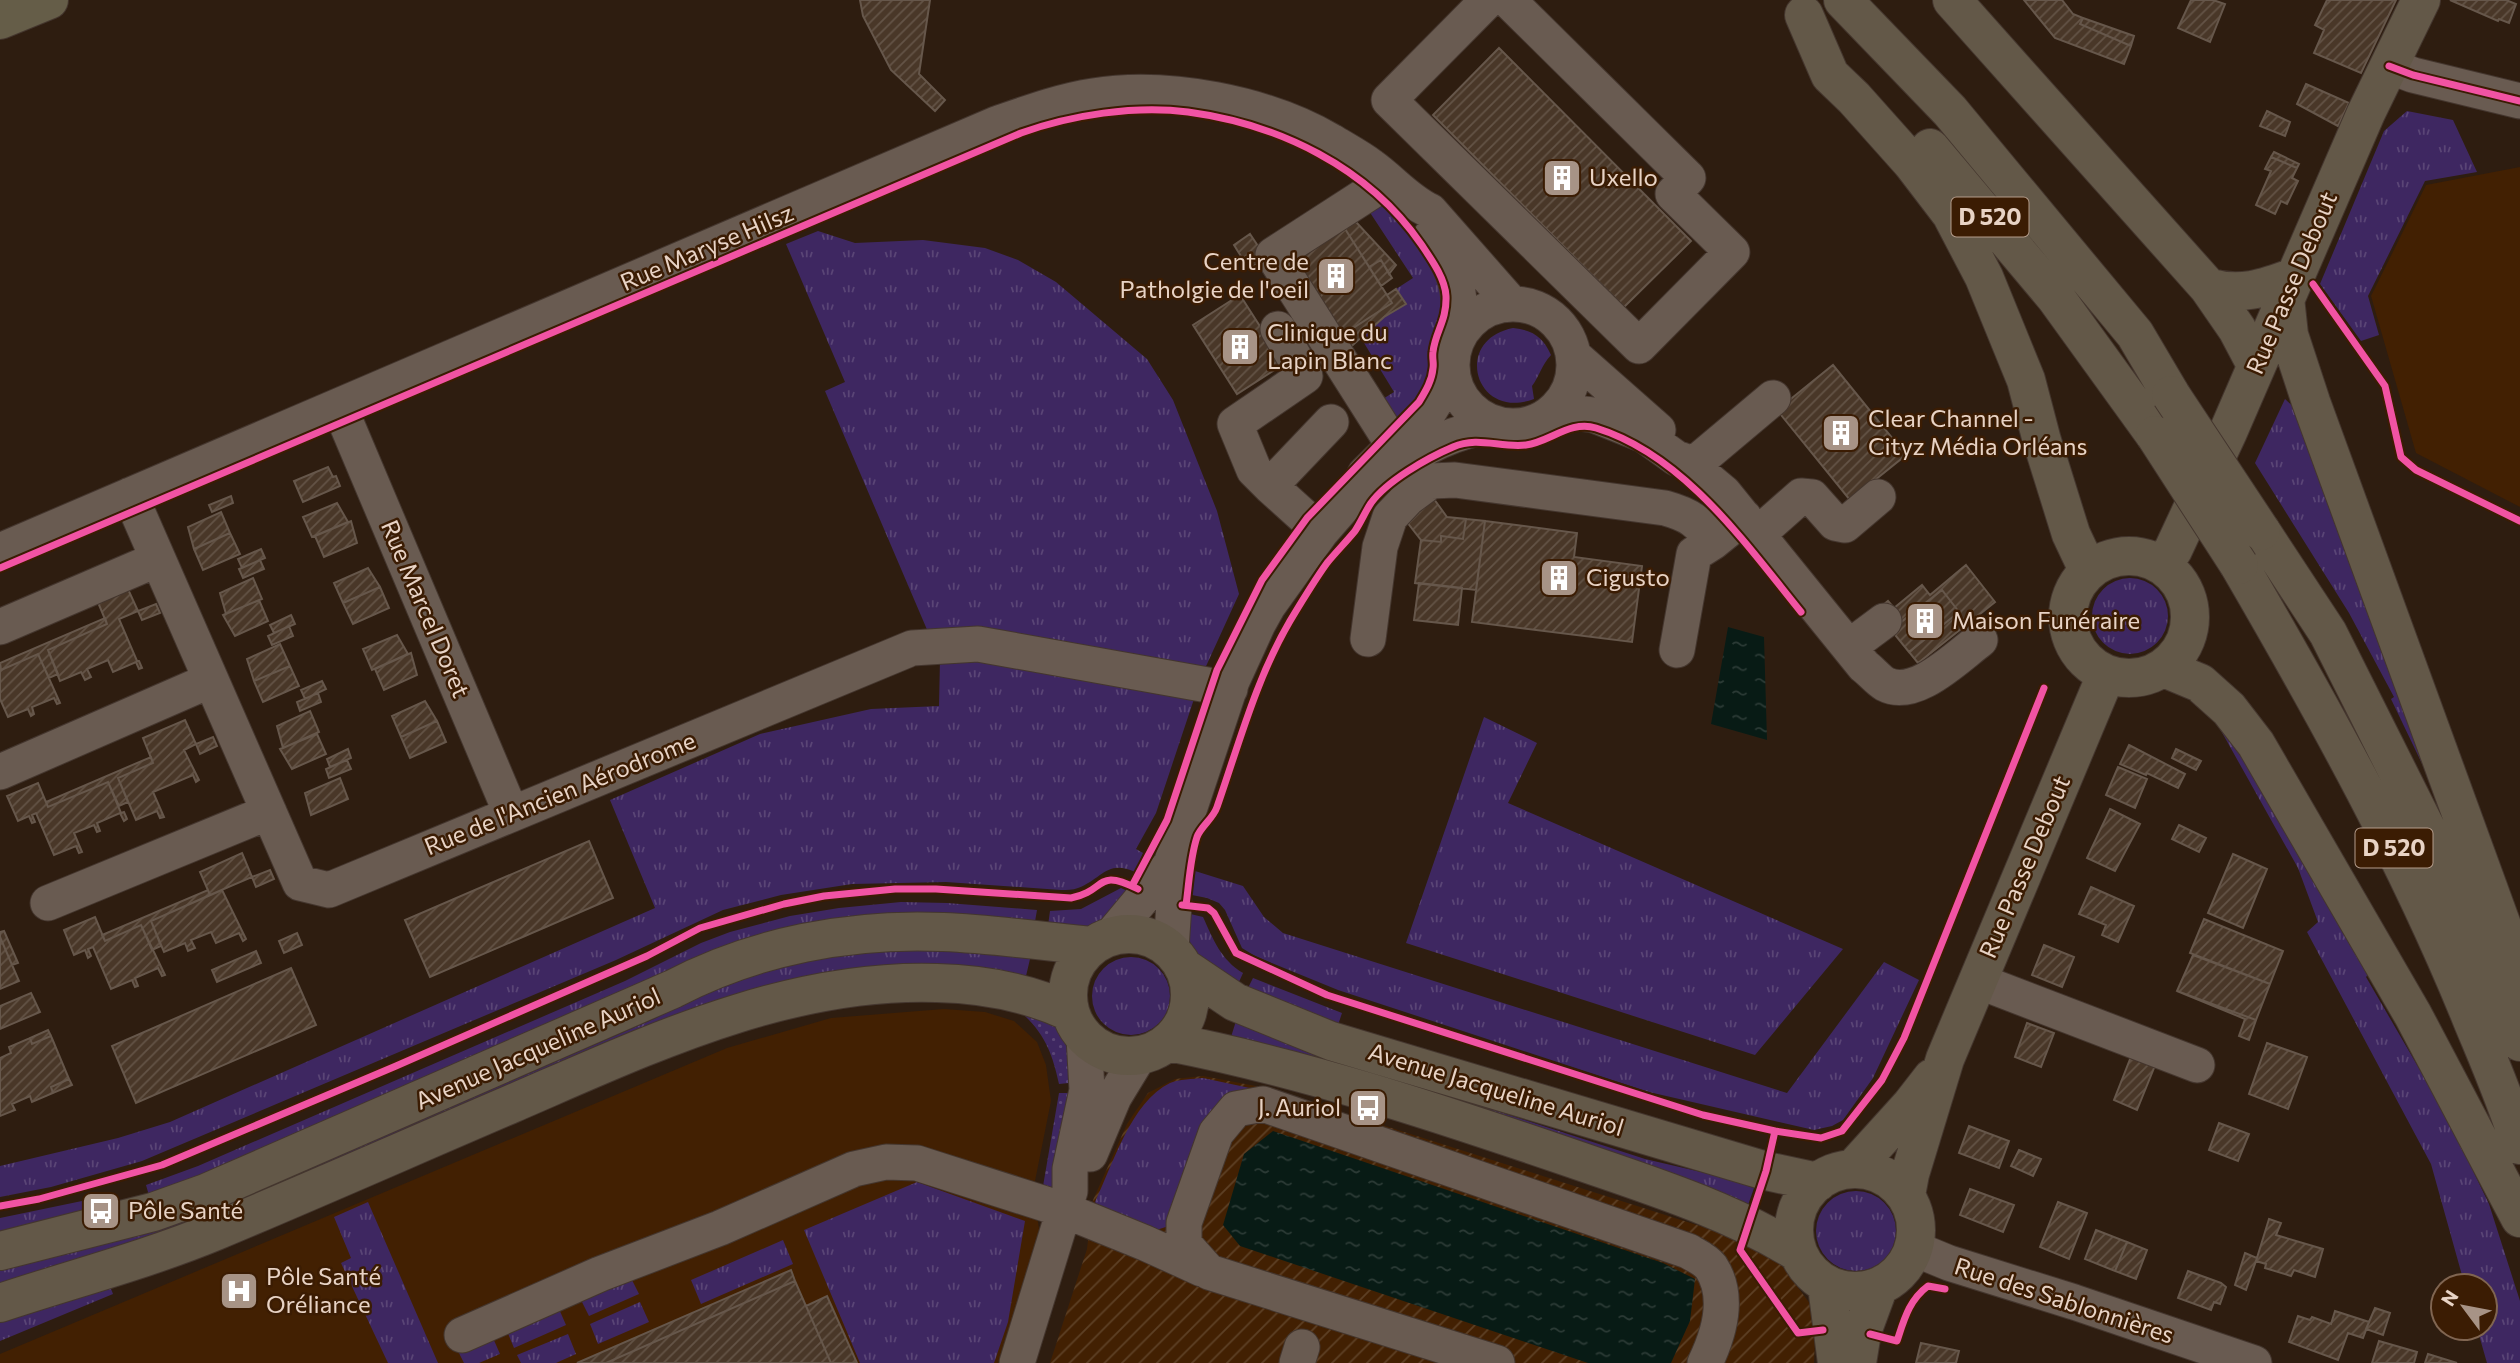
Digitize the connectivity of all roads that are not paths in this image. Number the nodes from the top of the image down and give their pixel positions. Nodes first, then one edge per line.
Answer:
1 (48, 0) edge
2 (1488, 0) edge
3 (1508, 0) edge
4 (1843, 0) edge
5 (1952, 0) edge
6 (2421, 0) edge
7 (1796, 8) edge
8 (0, 20) edge
9 (2389, 66) junction
10 (2520, 101) edge
11 (1372, 191) dead end
12 (1416, 205) junction
13 (2208, 287) junction
14 (2289, 287) junction
15 (1511, 303) junction
16 (1278, 329) dead end
17 (1573, 355) junction
18 (1454, 358) junction
19 (2252, 374) junction
20 (1773, 398) dead end
21 (2311, 402) junction
22 (339, 406) junction
23 (1554, 410) junction
24 (1331, 422) dead end
25 (1498, 424) junction
26 (1394, 446) junction
27 (1689, 464) junction
28 (1270, 486) junction
29 (1355, 493) junction
30 (130, 495) junction
31 (1878, 497) dead end
32 (1751, 525) junction
33 (1321, 532) junction
34 (1713, 542) junction
35 (0, 551) edge
36 (158, 559) junction
37 (2163, 565) junction
38 (2088, 570) junction
39 (1884, 621) dead end
40 (0, 627) edge
41 (1368, 639) dead end
42 (1980, 640) dead end
43 (1849, 647) junction
44 (1677, 650) dead end
45 (2164, 668) junction
46 (2106, 675) junction
47 (211, 680) junction
48 (1230, 689) junction
49 (0, 772) edge
50 (269, 812) junction
51 (511, 813) junction
52 (1171, 864) junction
53 (47, 903) dead end
54 (1101, 941) junction
55 (1178, 959) junction
56 (2520, 975) edge
57 (1978, 981) junction
58 (1077, 1024) junction
59 (2520, 1042) edge
60 (1154, 1049) junction
61 (1945, 1059) junction
62 (2197, 1065) dead end
63 (2520, 1144) edge
64 (1836, 1176) junction
65 (1906, 1195) junction
66 (1067, 1200) junction
67 (2520, 1218) edge
68 (1915, 1249) junction
69 (0, 1251) edge
70 (1797, 1252) junction
71 (1209, 1272) junction
72 (1827, 1286) junction
73 (1880, 1286) junction
74 (0, 1303) edge
75 (461, 1335) dead end
76 (1017, 1363) edge
77 (1497, 1363) edge
78 (1705, 1363) edge
79 (1837, 1363) edge
80 (1857, 1363) edge
81 (2254, 1363) edge

1 - 8 highway
2 - 3 street
4 - 59 main road, D 520, bridge
5 - 13 main road
6 - 9 main road, Rue Passe Debout
7 - 38 main road
7 - 63 main road, D 520, bridge
9 - 10 street
9 - 14 main road, Rue Passe Debout
11 - 26 street
12 - 15 street, Rue Maryse Hilsz
12 - 18 street, Rue Maryse Hilsz
12 - 22 street, Rue Maryse Hilsz
13 - 14 main road
13 - 19 main road
14 - 19 main road, Rue Passe Debout
14 - 21 main road
15 - 17 street
15 - 18 street
16 - 28 street
17 - 23 street
17 - 27 street
18 - 25 street
18 - 26 street, Rue Maryse Hilsz
19 - 21 main road
19 - 37 main road, Rue Passe Debout
20 - 27 street
21 - 56 main road
22 - 30 street, Rue Maryse Hilsz
22 - 51 street, Rue Marcel Doret
23 - 25 street
23 - 27 street
24 - 28 street
25 - 29 street, Rue Maryse Hilsz
26 - 29 street, Rue Maryse Hilsz
27 - 32 street
28 - 33 street
29 - 33 street, Rue Maryse Hilsz
30 - 35 street, Rue Maryse Hilsz
30 - 36 street, Rue de l'Ancien Aérodrome
31 - 32 street
32 - 34 street
32 - 43 street
33 - 48 street, Rue Maryse Hilsz
34 - 41 street
34 - 44 street
36 - 40 street
36 - 47 street, Rue de l'Ancien Aérodrome
37 - 38 main road
37 - 45 main road
38 - 46 main road
39 - 43 street
42 - 43 street
45 - 46 main road
45 - 67 main road
46 - 57 main road, Rue Passe Debout
47 - 49 street
47 - 50 street, Rue de l'Ancien Aérodrome
48 - 51 street, Rue de l'Ancien Aérodrome
48 - 52 street, Rue Maryse Hilsz
50 - 51 street, Rue de l'Ancien Aérodrome
50 - 53 street
52 - 54 street
52 - 55 street
54 - 55 main road
54 - 58 main road
54 - 69 main road, Avenue Jacqueline Auriol
55 - 60 main road
55 - 64 main road, Avenue Jacqueline Auriol
57 - 61 main road, Rue Passe Debout
57 - 62 street
58 - 60 main road
58 - 66 street
58 - 74 main road, Avenue Jacqueline Auriol
60 - 66 street
60 - 70 main road, Avenue Jacqueline Auriol
61 - 64 main road, Rue Passe Debout
61 - 65 main road, Rue Passe Debout
64 - 65 main road
64 - 70 main road
65 - 68 main road
66 - 71 street
66 - 75 street
66 - 76 street
68 - 73 main road
68 - 81 street, Rue des Sablonnières
70 - 72 main road
71 - 77 street
71 - 78 street
72 - 73 main road
72 - 79 main road
73 - 80 main road

